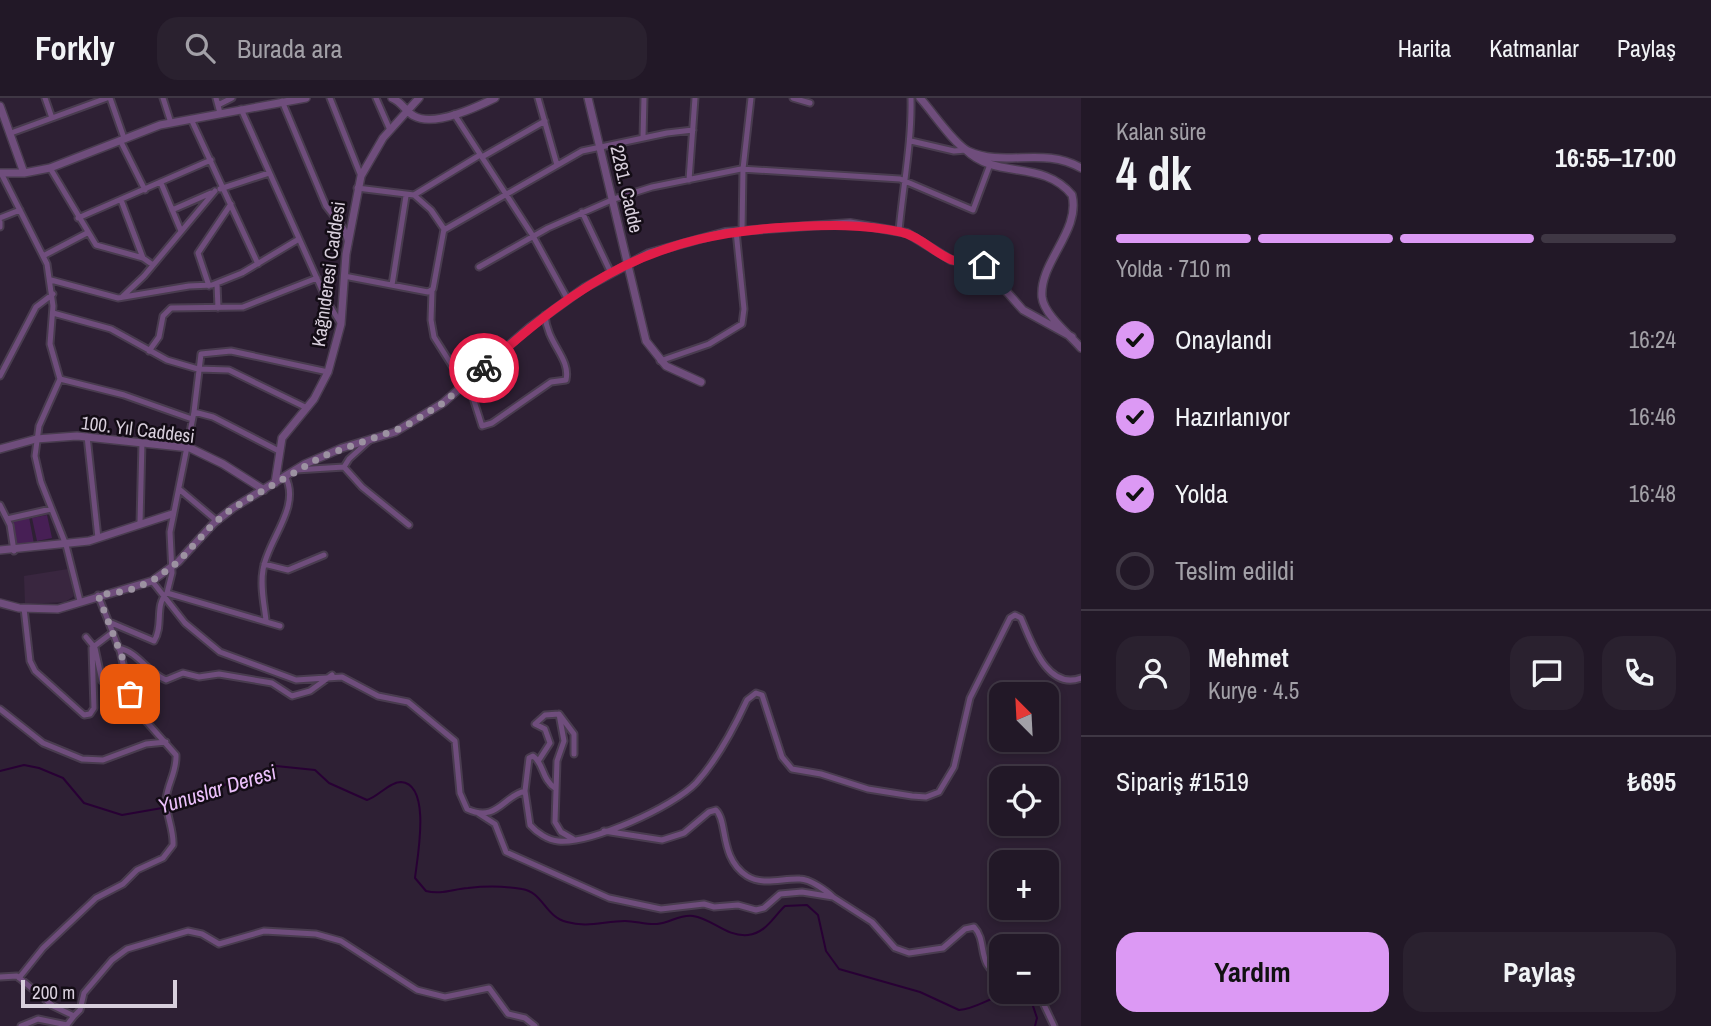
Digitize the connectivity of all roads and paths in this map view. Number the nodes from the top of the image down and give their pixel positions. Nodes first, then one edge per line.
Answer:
1 (45, 98) edge
2 (108, 98) edge
3 (163, 98) edge
4 (232, 98) edge
5 (306, 98) edge
6 (330, 98) edge
7 (376, 98) edge
8 (393, 98) edge
9 (401, 98) edge
10 (419, 98) edge
11 (495, 98) edge
12 (538, 98) edge
13 (588, 98) edge
14 (645, 98) edge
15 (695, 98) edge
16 (751, 98) edge
17 (793, 98) edge
18 (911, 98) edge
19 (920, 98) edge
20 (282, 101) junction
21 (485, 101) edge
22 (810, 103) dead end
23 (218, 105) edge
24 (0, 106) edge
25 (241, 109) junction
26 (407, 111) junction
27 (454, 114) junction
28 (2, 117) edge
29 (52, 118) junction
30 (191, 119) junction
31 (545, 121) junction
32 (171, 123) junction
33 (390, 130) junction
34 (693, 130) junction
35 (11, 133) junction
36 (643, 137) junction
37 (122, 139) junction
38 (911, 141) junction
39 (601, 146) junction
40 (966, 150) junction
41 (481, 156) junction
42 (211, 160) junction
43 (557, 165) junction
44 (989, 167) junction
45 (50, 168) junction
46 (1081, 168) edge
47 (743, 169) junction
48 (0, 173) edge
49 (24, 173) junction
50 (269, 173) junction
51 (361, 176) junction
52 (689, 180) junction
53 (904, 180) junction
54 (161, 183) junction
55 (223, 188) junction
56 (357, 188) junction
57 (145, 190) junction
58 (215, 191) junction
59 (414, 195) junction
60 (506, 195) junction
61 (406, 197) junction
62 (614, 199) junction
63 (121, 200) junction
64 (231, 204) junction
65 (172, 210) junction
66 (20, 211) junction
67 (582, 212) junction
68 (78, 218) junction
69 (0, 222) edge
70 (444, 230) junction
71 (739, 230) junction
72 (181, 231) junction
73 (899, 231) junction
74 (87, 233) junction
75 (533, 236) junction
76 (299, 239) junction
77 (348, 244) junction
78 (43, 256) junction
79 (143, 258) junction
80 (628, 263) junction
81 (258, 264) junction
82 (153, 265) junction
83 (479, 267) dead end
84 (611, 273) junction
85 (344, 276) junction
86 (317, 278) junction
87 (51, 280) junction
88 (217, 284) junction
89 (392, 285) junction
90 (209, 286) junction
91 (432, 291) junction
92 (53, 294) junction
93 (121, 298) junction
94 (567, 298) junction
95 (218, 308) junction
96 (53, 313) junction
97 (545, 315) junction
98 (341, 324) junction
99 (1072, 337) junction
100 (1081, 348) edge
101 (149, 351) junction
102 (660, 362) junction
103 (198, 369) junction
104 (328, 372) junction
105 (0, 376) edge
106 (60, 379) junction
107 (468, 382) junction
108 (701, 382) dead end
109 (307, 408) junction
110 (194, 412) junction
111 (192, 419) junction
112 (87, 436) junction
113 (36, 439) junction
114 (371, 439) junction
115 (142, 442) junction
116 (187, 448) junction
117 (0, 449) edge
118 (279, 451) junction
119 (344, 467) junction
120 (296, 470) junction
121 (285, 477) junction
122 (275, 483) junction
123 (179, 489) junction
124 (264, 490) junction
125 (0, 505) edge
126 (51, 509) junction
127 (172, 514) junction
128 (7, 519) junction
129 (216, 521) junction
130 (140, 523) junction
131 (409, 524) dead end
132 (98, 538) junction
133 (66, 545) junction
134 (0, 551) edge
135 (14, 551) junction
136 (324, 555) dead end
137 (264, 564) junction
138 (172, 568) junction
139 (152, 581) junction
140 (166, 593) junction
141 (98, 595) junction
142 (80, 601) junction
143 (0, 603) edge
144 (24, 608) junction
145 (266, 620) junction
146 (109, 622) junction
147 (280, 626) dead end
148 (113, 632) junction
149 (86, 637) dead end
150 (94, 645) junction
151 (118, 648) junction
152 (332, 675) junction
153 (1081, 678) edge
154 (102, 681) dead end
155 (0, 709) edge
156 (559, 714) junction
157 (166, 742) junction
158 (574, 754) dead end
159 (539, 760) junction
160 (556, 789) junction
161 (524, 791) junction
162 (495, 810) junction
163 (478, 813) junction
164 (494, 822) junction
165 (603, 831) junction
166 (573, 839) junction
167 (833, 897) junction
168 (989, 966) edge
169 (0, 977) edge
170 (19, 978) junction
171 (1044, 1004) edge
172 (74, 1016) junction
173 (20, 1026) edge
174 (535, 1026) edge
175 (1054, 1026) edge

1 - 29 street
2 - 29 street
2 - 37 street
3 - 32 street
4 - 23 street
5 - 20 street
6 - 51 street
7 - 33 street
8 - 9 street
8 - 26 street
10 - 26 street, Kağnıderesi Caddesi
11 - 21 street
12 - 31 street
13 - 39 street, 2281. Cadde
14 - 36 street
15 - 34 street
16 - 47 street
17 - 22 street
18 - 38 street
19 - 40 street
20 - 25 street
20 - 77 street
21 - 27 street
23 - 25 street
23 - 30 street
24 - 28 street
25 - 50 street
26 - 27 street
26 - 33 street, Kağnıderesi Caddesi
27 - 41 street
28 - 35 street
29 - 35 street
30 - 32 street
30 - 42 street
31 - 41 street
31 - 43 street
32 - 37 street
33 - 51 street, Kağnıderesi Caddesi
34 - 36 street
34 - 52 street
35 - 49 street
36 - 39 street
37 - 45 street
37 - 57 street
38 - 40 street
38 - 53 street
39 - 43 street
39 - 62 street, 2281. Cadde
40 - 44 street
40 - 46 street
41 - 59 street
41 - 60 street
42 - 54 street
42 - 55 street
43 - 60 street
44 - 53 street
44 - 99 street
45 - 49 street
45 - 68 street
47 - 52 street
47 - 53 street
47 - 71 street
48 - 49 street
48 - 66 street
50 - 55 street
50 - 76 street
51 - 56 street, Kağnıderesi Caddesi
52 - 62 street
53 - 73 street
54 - 57 street
54 - 65 street
55 - 58 street
55 - 64 street
56 - 61 street
56 - 77 street, Kağnıderesi Caddesi
57 - 63 street
58 - 65 street
58 - 72 street
59 - 61 street
59 - 70 street
60 - 70 street
60 - 75 street
61 - 89 street
62 - 67 street
62 - 80 street, 2281. Cadde
63 - 68 street
63 - 79 street
64 - 81 street
64 - 90 street
65 - 72 street
66 - 69 street
66 - 78 street
67 - 75 street
67 - 84 street
68 - 74 street
70 - 91 street
71 - 73 street
71 - 80 street
71 - 102 street
72 - 82 street
73 - 99 street
74 - 78 street
74 - 79 street
75 - 83 street
75 - 94 street
76 - 81 street
76 - 86 street
77 - 85 street, Kağnıderesi Caddesi
78 - 87 street
79 - 82 street
80 - 84 street
80 - 102 street, 2281. Cadde
81 - 88 street
82 - 93 street
84 - 94 street
85 - 89 street
85 - 98 street, Kağnıderesi Caddesi
86 - 95 street
86 - 98 street
87 - 92 street
87 - 93 street
88 - 90 street
88 - 95 street
89 - 91 street
90 - 93 street
91 - 107 street
92 - 96 street
92 - 105 street
94 - 97 street
95 - 101 street
96 - 101 street
96 - 106 street
97 - 107 street
97 - 107 street
98 - 104 street, Kağnıderesi Caddesi
99 - 100 street
101 - 103 street
102 - 108 street
103 - 104 street
103 - 109 street
103 - 110 street
104 - 109 street, Kağnıderesi Caddesi
106 - 111 street
106 - 113 street
107 - 114 street
109 - 118 street, Kağnıderesi Caddesi
110 - 111 street
110 - 118 street
111 - 116 street
112 - 113 street, 100. Yıl Caddesi
112 - 115 street, 100. Yıl Caddesi
112 - 132 street
113 - 117 street, 100. Yıl Caddesi
113 - 126 street
114 - 119 street
114 - 120 street
115 - 116 street, 100. Yıl Caddesi
115 - 130 street
116 - 123 street
116 - 124 street, 100. Yıl Caddesi
118 - 122 street, Kağnıderesi Caddesi
119 - 120 street
119 - 131 street
120 - 121 street
121 - 122 street
121 - 137 street
122 - 124 street
123 - 127 street
123 - 129 street
124 - 129 street
125 - 128 street
126 - 128 street
126 - 133 street
127 - 130 street
127 - 138 street
128 - 135 street
129 - 138 street
130 - 132 street
132 - 133 street
133 - 135 street
133 - 142 street
134 - 135 street
136 - 137 street
137 - 145 street
138 - 139 street
138 - 140 street
139 - 140 street
139 - 141 street
140 - 145 street
140 - 146 street
140 - 152 street
141 - 142 street
141 - 146 street
142 - 144 street
143 - 144 street
144 - 150 street
145 - 147 street
146 - 148 street
148 - 150 street
148 - 151 street
149 - 150 street
150 - 154 street
151 - 152 street
151 - 157 street
152 - 163 street
153 - 165 street
155 - 157 street
156 - 158 street
156 - 159 street
156 - 160 street
157 - 170 street
159 - 160 street
159 - 161 street
160 - 166 street
161 - 162 street
161 - 166 street
162 - 163 street
162 - 164 street
163 - 164 street
164 - 167 street
165 - 166 street
165 - 167 street
167 - 168 street
169 - 170 street
170 - 172 street
171 - 175 street
172 - 173 street
172 - 174 street

